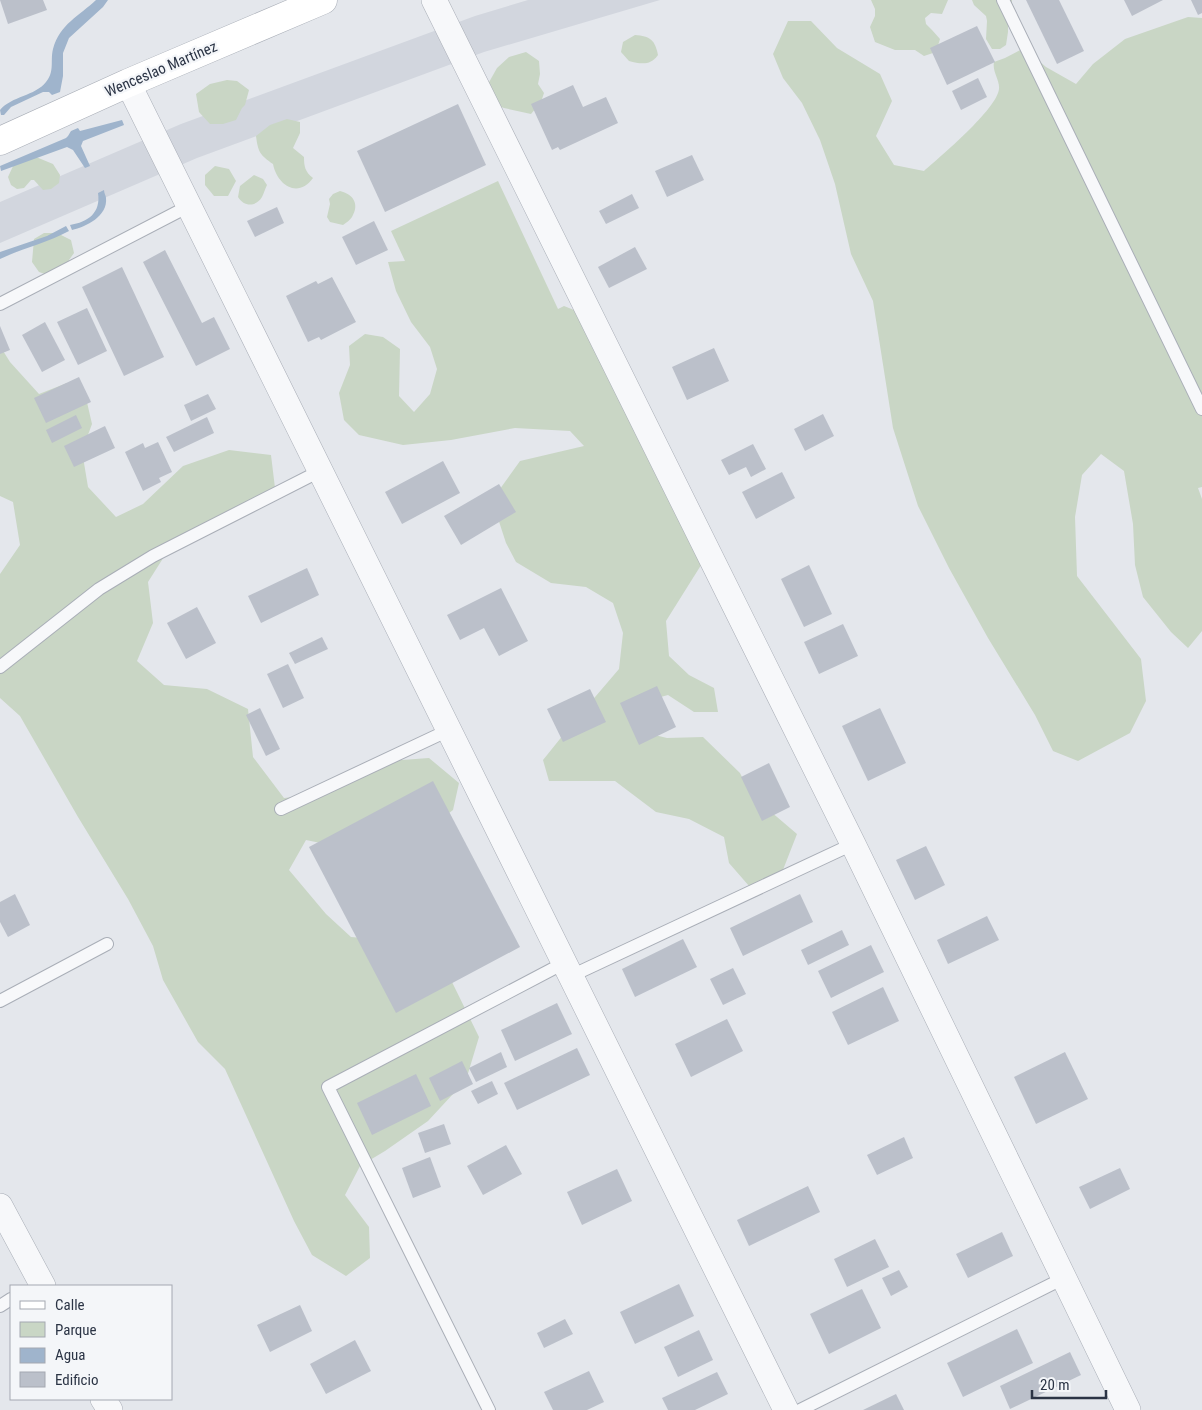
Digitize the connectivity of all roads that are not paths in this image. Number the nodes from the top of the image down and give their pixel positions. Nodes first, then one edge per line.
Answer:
1 (323, 0) edge
2 (434, 0) edge
3 (1004, 0) edge
4 (128, 83) junction
5 (0, 141) edge
6 (189, 206) junction
7 (0, 304) edge
8 (1202, 409) edge
9 (320, 471) junction
10 (0, 667) edge
11 (449, 730) junction
12 (281, 809) dead end
13 (853, 844) junction
14 (107, 944) dead end
15 (567, 970) junction
16 (0, 1001) edge
17 (0, 1206) edge
18 (1064, 1278) junction
19 (39, 1285) edge
20 (489, 1410) edge
21 (786, 1410) edge
22 (800, 1410) edge
23 (1128, 1410) edge

1 - 4 main road, Wenceslao Martínez
2 - 13 street
3 - 8 lane
4 - 5 main road, Wenceslao Martínez
4 - 6 street
6 - 7 lane
6 - 9 street
9 - 10 lane
9 - 11 street
11 - 12 lane
11 - 15 street
13 - 15 lane
13 - 18 street
14 - 16 lane
15 - 20 lane
15 - 21 street
17 - 19 street
18 - 22 lane
18 - 23 street

